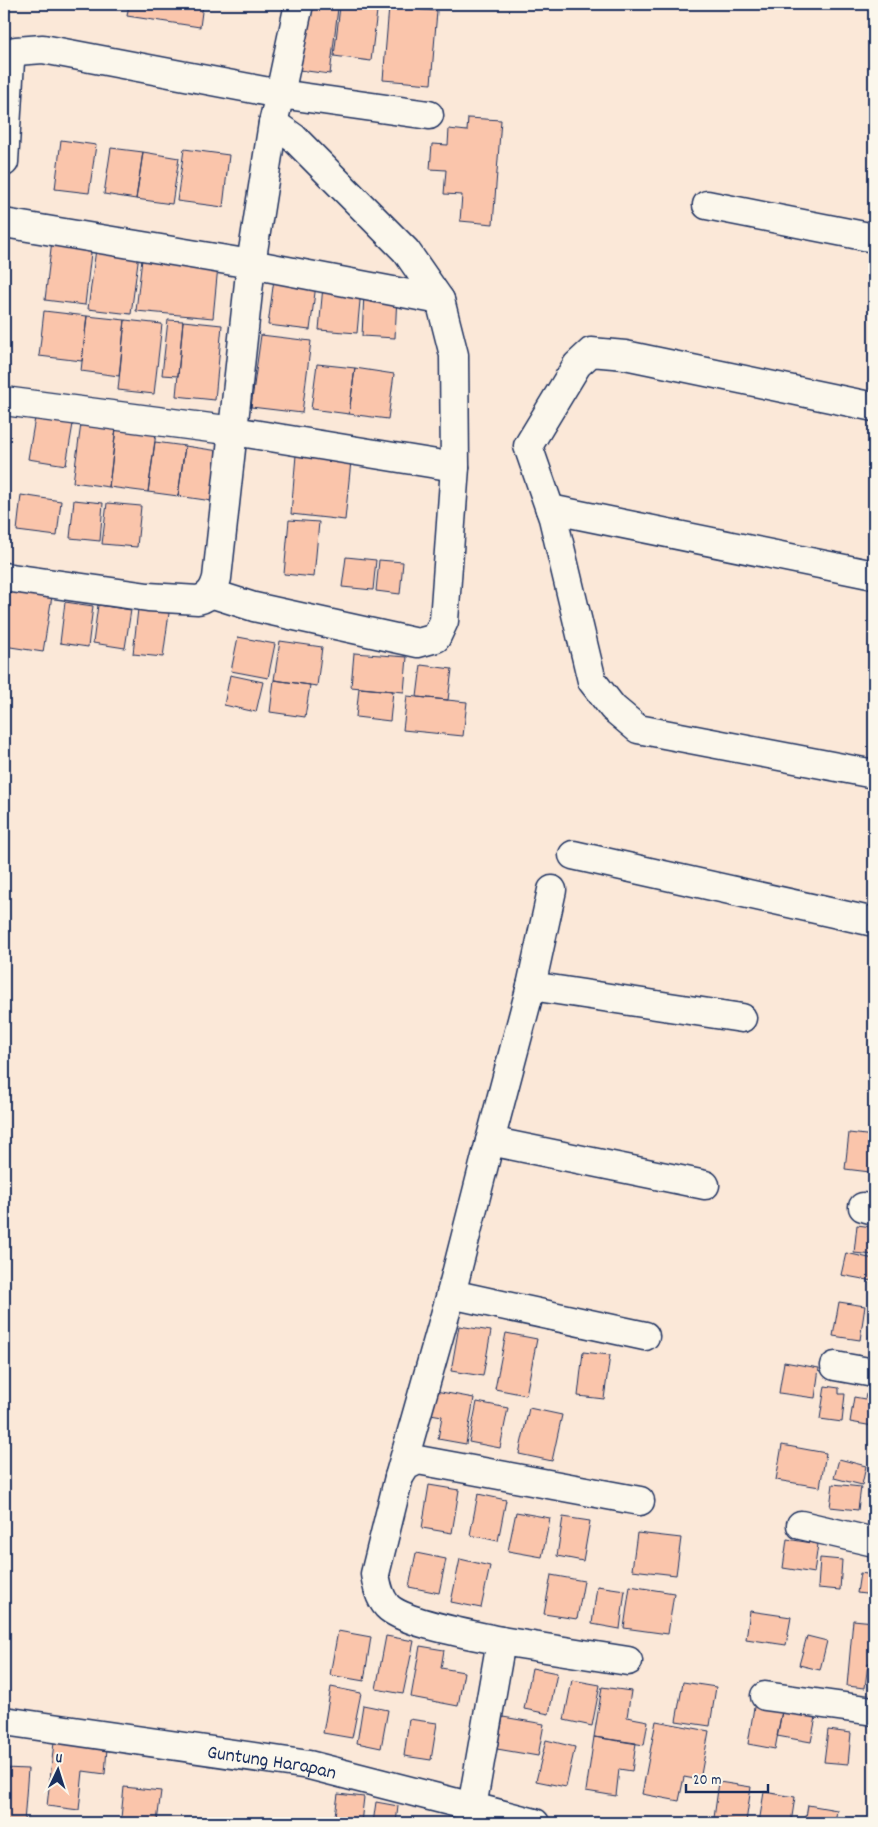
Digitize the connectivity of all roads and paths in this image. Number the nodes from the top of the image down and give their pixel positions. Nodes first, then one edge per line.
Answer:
1 (299, 4) edge
2 (280, 94) junction
3 (429, 116) dead end
4 (273, 123) junction
5 (4, 162) edge
6 (707, 205) dead end
7 (4, 223) edge
8 (874, 238) edge
9 (251, 264) junction
10 (440, 300) junction
11 (4, 401) edge
12 (874, 407) edge
13 (234, 431) junction
14 (455, 467) junction
15 (550, 509) junction
16 (874, 575) edge
17 (4, 577) edge
18 (210, 593) junction
19 (874, 774) edge
20 (573, 855) dead end
21 (552, 890) dead end
22 (874, 922) edge
23 (531, 986) junction
24 (742, 1018) dead end
25 (490, 1141) junction
26 (705, 1185) dead end
27 (451, 1294) junction
28 (645, 1336) dead end
29 (835, 1366) dead end
30 (874, 1373) edge
31 (399, 1477) junction
32 (640, 1501) dead end
33 (801, 1525) dead end
34 (874, 1542) edge
35 (501, 1641) junction
36 (628, 1661) dead end
37 (765, 1696) dead end
38 (874, 1711) edge
39 (4, 1721) edge
40 (472, 1807) junction
41 (536, 1823) edge

1 - 2 street
2 - 3 street
2 - 4 street
2 - 5 street
4 - 9 street
4 - 10 street
6 - 8 street
7 - 9 street
9 - 10 street
9 - 13 street
10 - 14 street
11 - 13 street
12 - 15 street
13 - 14 street
13 - 18 street
14 - 18 street
15 - 16 street
15 - 19 street
17 - 18 street
20 - 22 street
21 - 23 street
23 - 24 street
23 - 25 street
25 - 26 street
25 - 27 street
27 - 28 street
27 - 31 street
29 - 30 street
31 - 32 street
31 - 35 street
33 - 34 street
35 - 36 street
35 - 40 street
37 - 38 street
39 - 40 street, Guntung Harapan
40 - 41 street, Guntung Harapan

